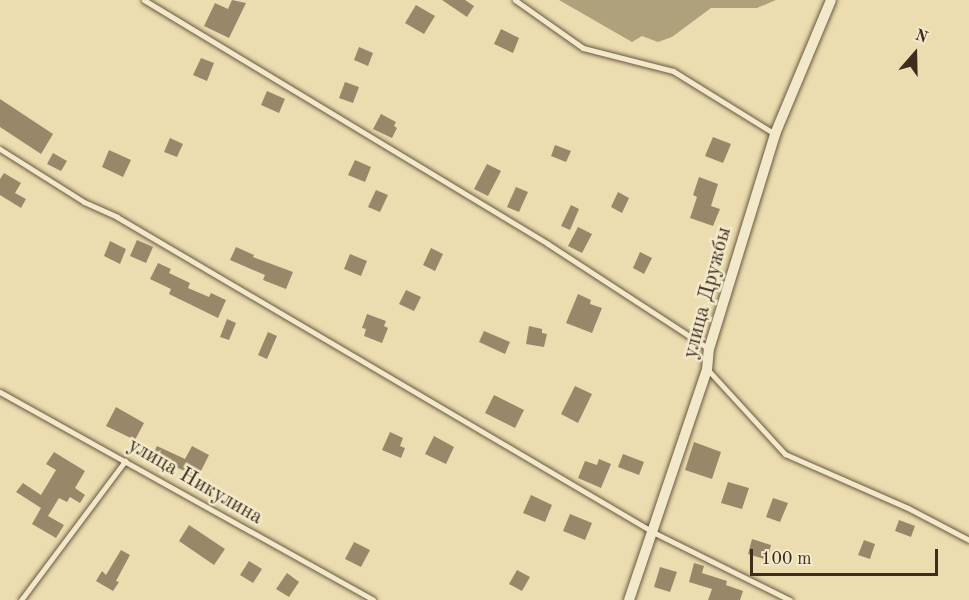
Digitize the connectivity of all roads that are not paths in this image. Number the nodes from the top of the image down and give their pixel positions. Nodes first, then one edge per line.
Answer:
1 (144, 0) edge
2 (515, 0) edge
3 (831, 0) edge
4 (775, 134) junction
5 (0, 149) edge
6 (709, 349) junction
7 (707, 370) junction
8 (0, 392) edge
9 (124, 461) junction
10 (652, 532) junction
11 (969, 540) edge
12 (21, 600) edge
13 (373, 600) edge
14 (629, 600) edge
15 (790, 600) edge

1 - 6 lane
2 - 4 lane
3 - 4 street, улица Дружбы
4 - 6 street, улица Дружбы
5 - 10 lane
6 - 7 lane
7 - 10 street, улица Дружбы
7 - 11 lane
8 - 9 lane, улица Никулина
9 - 12 lane
9 - 13 lane, улица Никулина
10 - 14 street, улица Дружбы
10 - 15 lane

